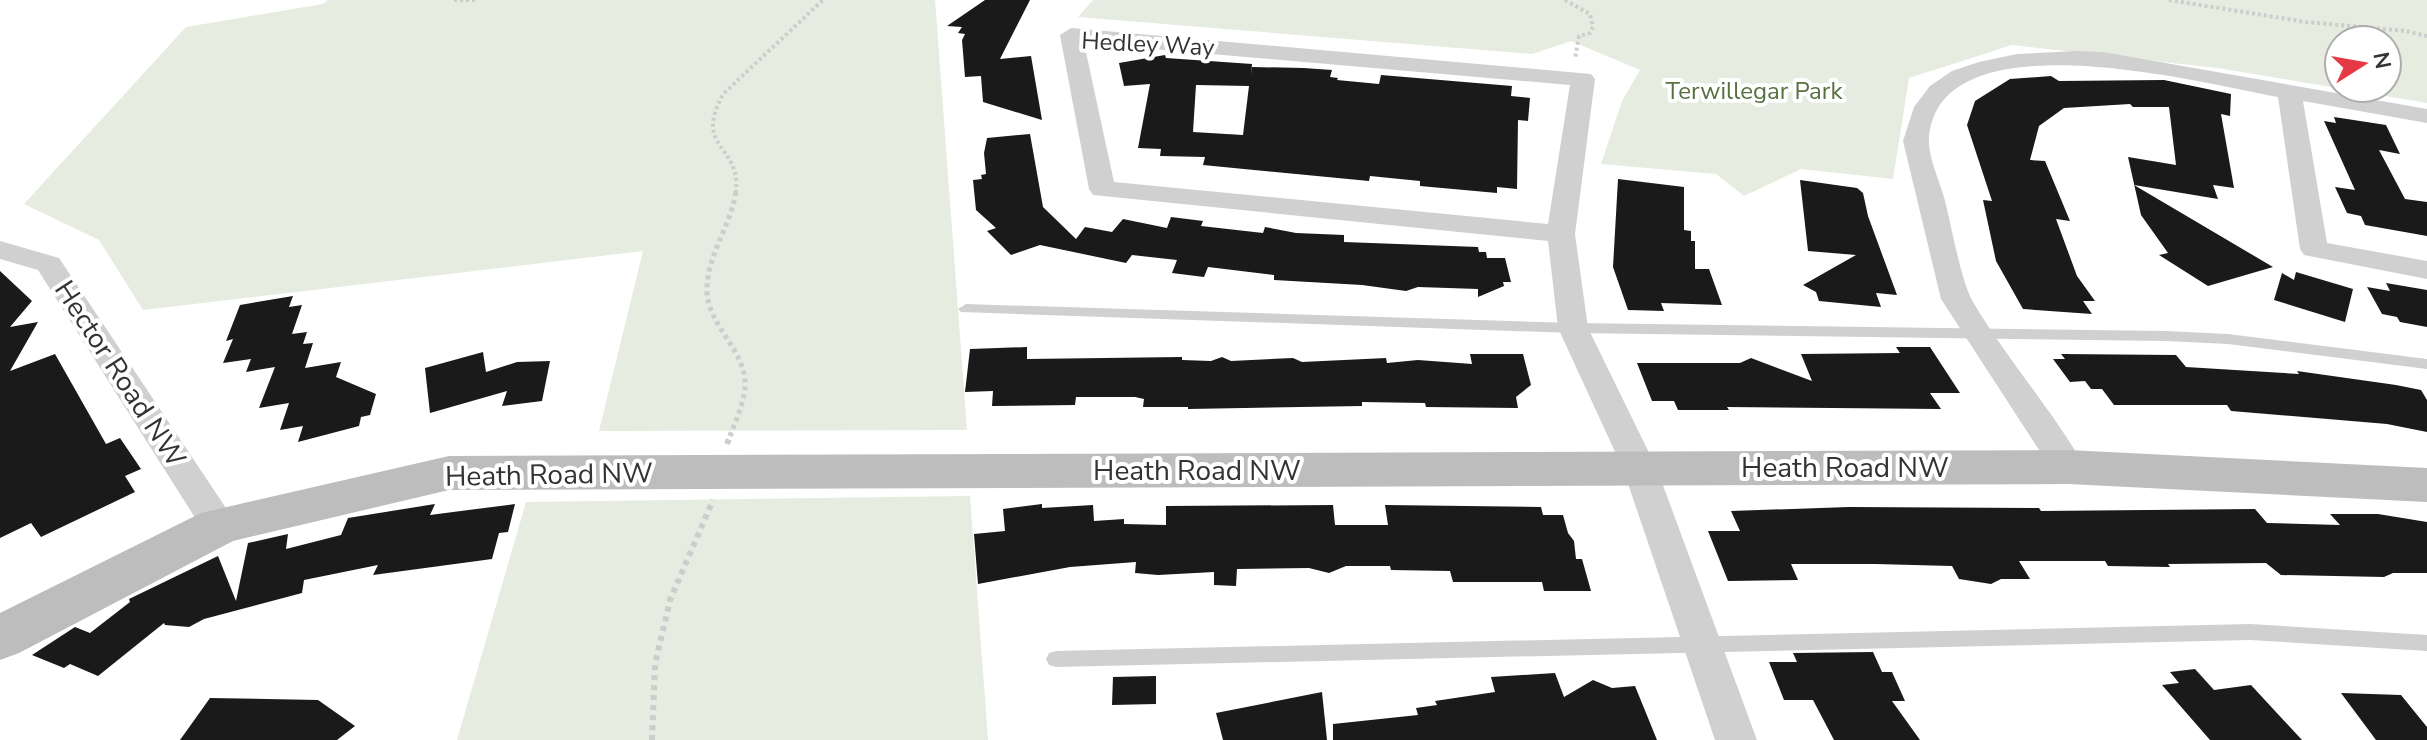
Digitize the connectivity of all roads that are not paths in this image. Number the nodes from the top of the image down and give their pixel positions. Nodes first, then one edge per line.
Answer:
1 (2289, 92) junction
2 (2427, 116) edge
3 (1561, 234) junction
4 (0, 250) edge
5 (2427, 270) edge
6 (966, 309) dead end
7 (1573, 328) junction
8 (1983, 336) junction
9 (2427, 364) edge
10 (2068, 467) junction
11 (1640, 469) junction
12 (2427, 485) edge
13 (219, 526) junction
14 (0, 638) edge
15 (1702, 643) junction
16 (2427, 643) edge
17 (1056, 659) dead end
18 (1736, 740) edge

1 - 2 street
1 - 5 street
1 - 8 street
3 - 3 street, Hedley Way
3 - 7 street
4 - 13 street, Hector Road NW
6 - 7 lane
7 - 8 lane
7 - 11 street
8 - 9 lane
8 - 10 street
10 - 11 street, Heath Road NW
10 - 12 street, Heath Road NW
11 - 13 street, Heath Road NW
11 - 15 street
13 - 14 street, Heath Road NW
15 - 16 lane
15 - 17 lane
15 - 18 street

